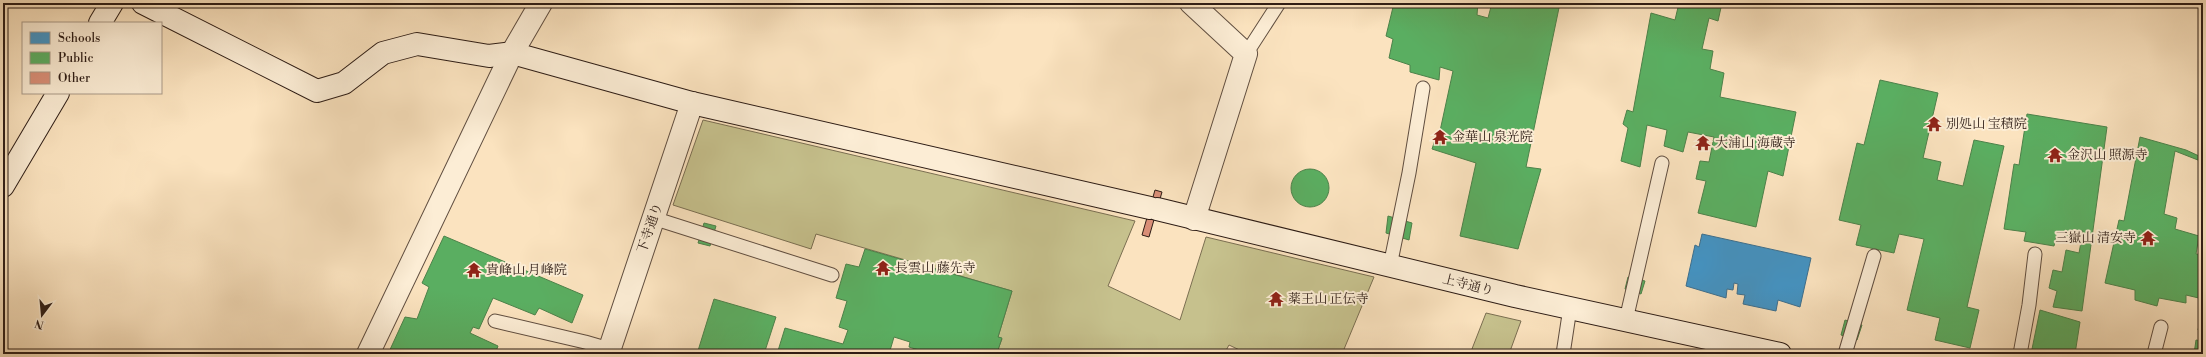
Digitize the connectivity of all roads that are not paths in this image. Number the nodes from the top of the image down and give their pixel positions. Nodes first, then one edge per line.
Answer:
1 (112, 3) edge
2 (142, 3) edge
3 (541, 3) edge
4 (1190, 3) edge
5 (1279, 3) edge
6 (101, 22) edge
7 (512, 54) junction
8 (1246, 54) junction
9 (1423, 88) dead end
10 (57, 94) edge
11 (692, 103) junction
12 (1662, 163) dead end
13 (3, 186) edge
14 (653, 218) junction
15 (1194, 219) junction
16 (2035, 254) dead end
17 (1874, 256) dead end
18 (1390, 266) junction
19 (832, 275) dead end
20 (1570, 308) junction
21 (1626, 320) junction
22 (495, 321) dead end
23 (2161, 327) dead end
24 (608, 352) edge
25 (368, 354) edge
26 (1563, 354) edge
27 (1780, 354) edge
28 (1846, 354) edge
29 (2020, 354) edge
30 (2154, 354) edge

1 - 6 street
2 - 7 street
3 - 7 street
4 - 8 street
5 - 8 lane
7 - 11 street, 上寺通り
7 - 25 street
8 - 15 street
9 - 18 lane
10 - 13 street
11 - 14 street, 下寺通り
11 - 15 street, 上寺通り
12 - 21 lane
14 - 19 lane
14 - 24 street, 下寺通り
15 - 18 street, 上寺通り
16 - 29 lane
17 - 28 lane
18 - 20 street, 上寺通り
20 - 21 street, 上寺通り
20 - 26 lane
21 - 27 street, 上寺通り
22 - 24 lane
23 - 30 lane

